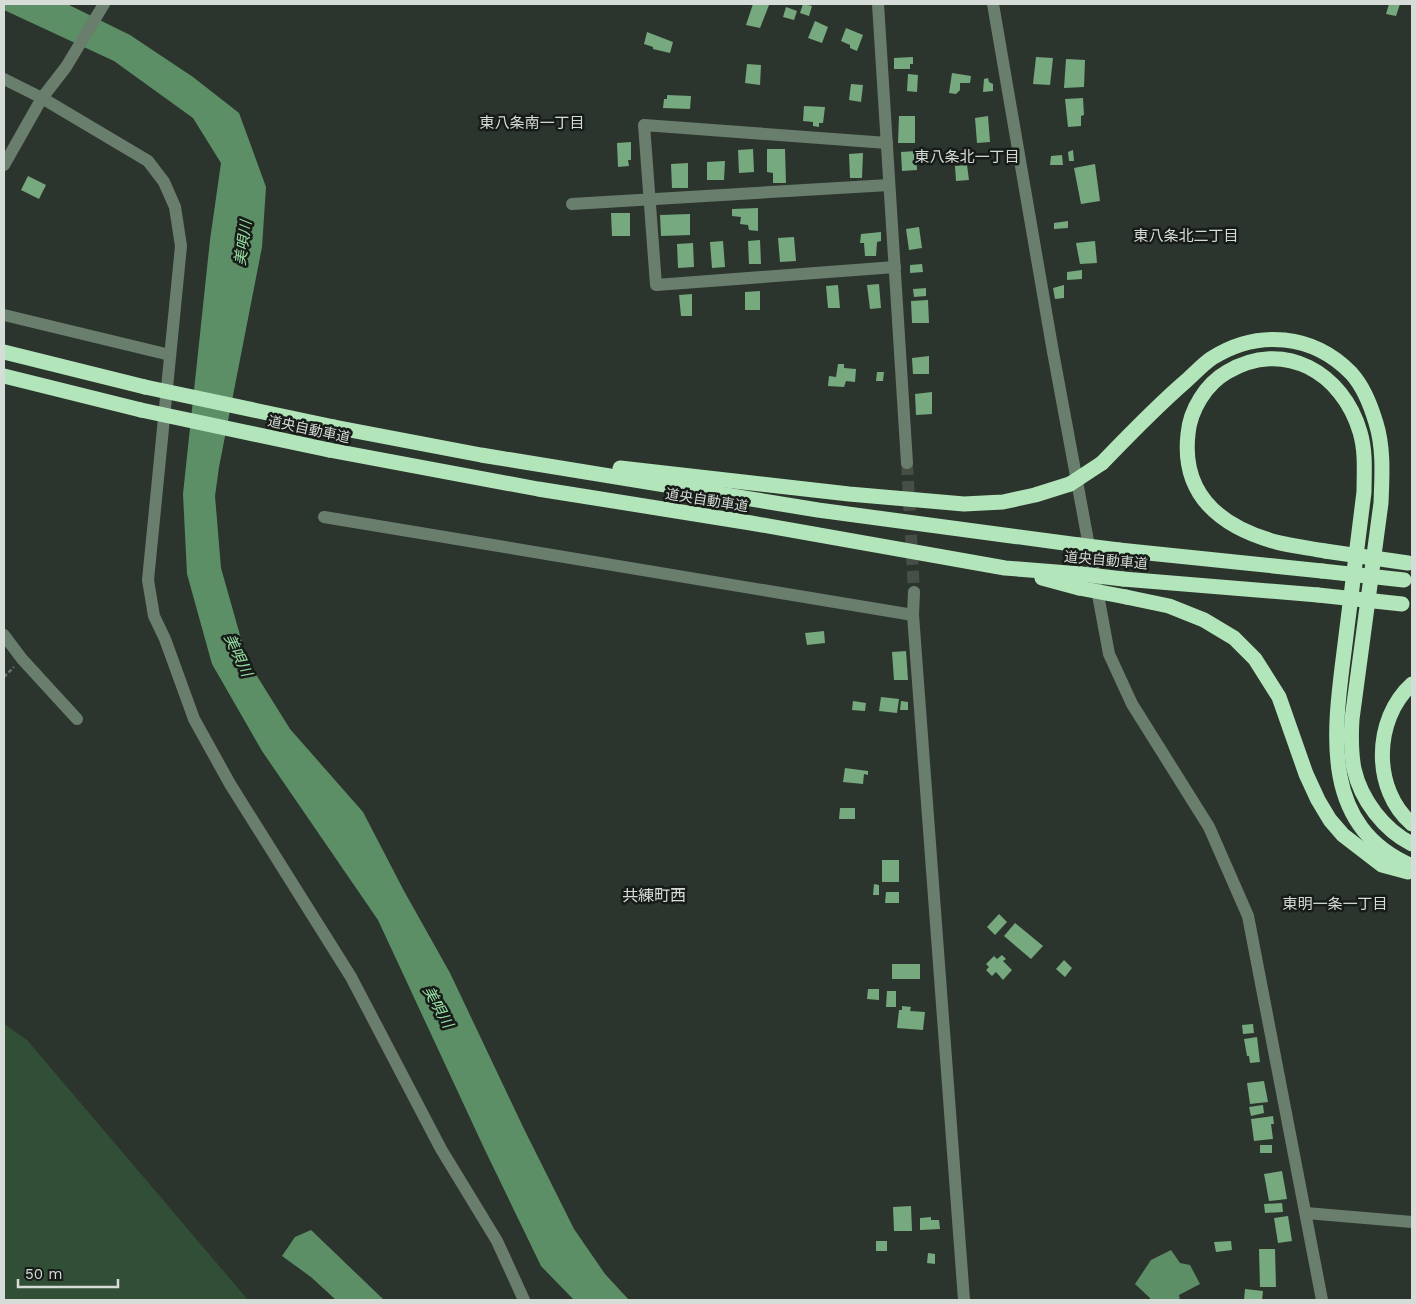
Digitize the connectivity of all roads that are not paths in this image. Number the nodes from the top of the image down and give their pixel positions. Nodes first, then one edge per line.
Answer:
1 (104, 4) edge
2 (878, 4) edge
3 (993, 4) edge
4 (4, 79) edge
5 (42, 98) junction
6 (887, 143) junction
7 (4, 165) edge
8 (889, 185) junction
9 (649, 200) junction
10 (572, 204) dead end
11 (895, 267) junction
12 (4, 315) edge
13 (4, 352) edge
14 (170, 355) junction
15 (4, 376) edge
16 (481, 455) junction
17 (908, 464) tunnel mouth
18 (324, 517) dead end
19 (1410, 564) edge
20 (1408, 580) edge
21 (1080, 581) junction
22 (914, 592) tunnel mouth
23 (1407, 604) edge
24 (913, 615) junction
25 (4, 635) edge
26 (1412, 684) edge
27 (77, 719) dead end
28 (1412, 824) edge
29 (1412, 844) edge
30 (1412, 866) edge
31 (1412, 873) edge
32 (1306, 1213) junction
33 (1412, 1222) edge
34 (524, 1300) edge
35 (964, 1300) edge
36 (1322, 1300) edge

1 - 5 street
2 - 6 street
3 - 32 street
4 - 5 street
5 - 7 street
5 - 14 street
6 - 8 street
6 - 9 street
8 - 9 street
8 - 11 street
9 - 10 street
9 - 11 street
11 - 17 street
12 - 14 street
13 - 16 highway, 道央自動車道, bridge
14 - 34 street
15 - 21 highway, 道央自動車道, bridge
16 - 20 highway, 道央自動車道, bridge
16 - 29 highway, bridge
18 - 24 street
19 - 30 highway, bridge
21 - 23 highway, 道央自動車道, bridge
21 - 31 highway, bridge
22 - 24 street
24 - 35 street
25 - 27 street
26 - 28 highway
32 - 33 street
32 - 36 street

